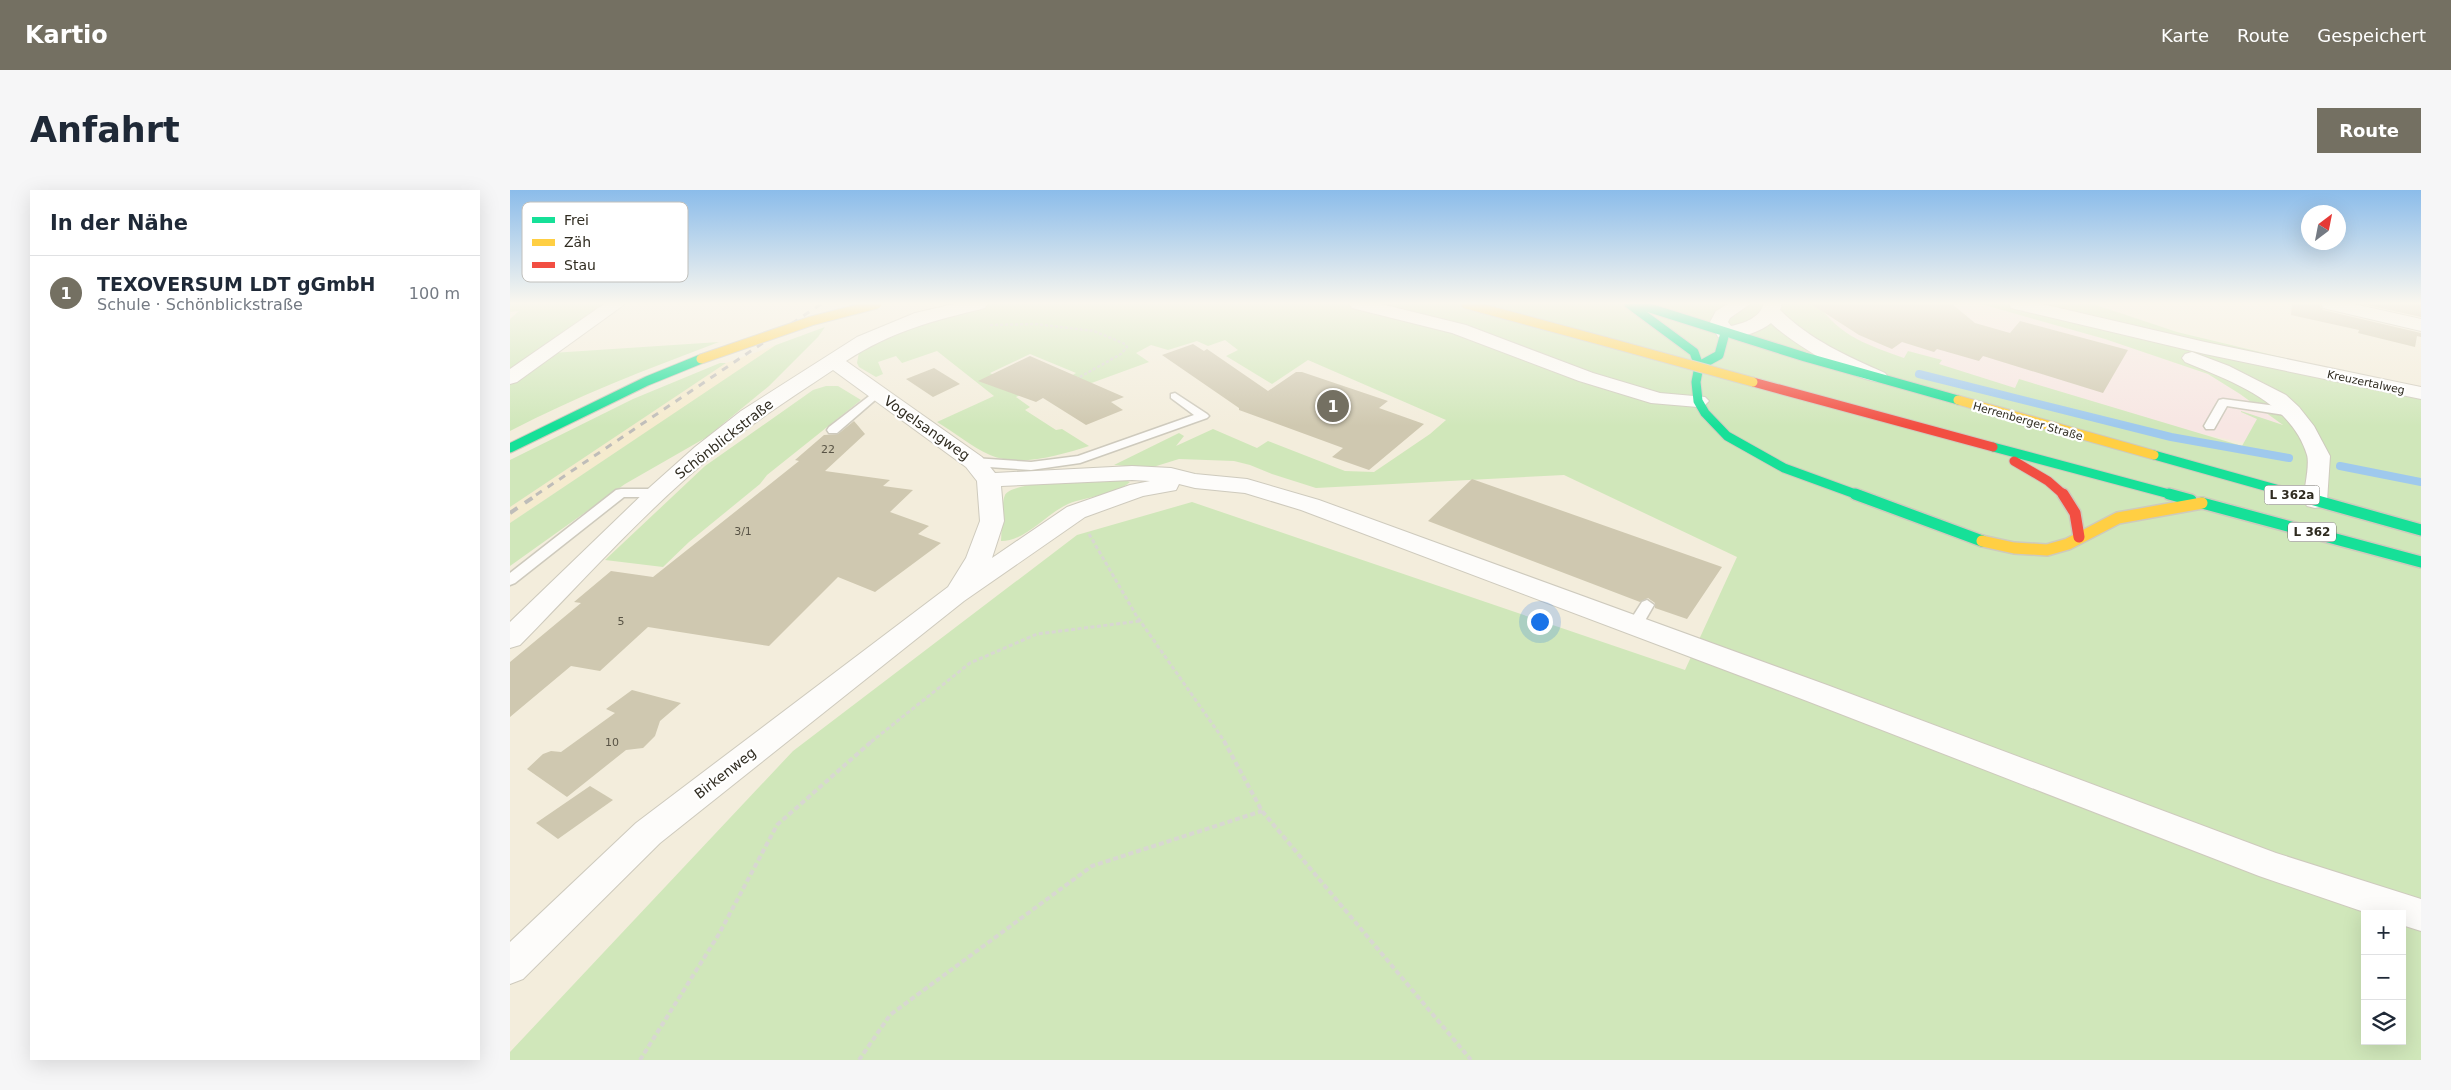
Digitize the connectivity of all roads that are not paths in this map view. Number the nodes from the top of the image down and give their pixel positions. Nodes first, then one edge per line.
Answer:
1 (558, 345) edge
2 (743, 345) edge
3 (858, 345) edge
4 (1500, 345) edge
5 (1617, 345) edge
6 (1684, 345) edge
7 (1704, 345) edge
8 (1716, 345) edge
9 (1745, 345) edge
10 (1810, 345) edge
11 (2162, 345) edge
12 (2191, 345) edge
13 (1694, 352) junction
14 (833, 361) junction
15 (1700, 366) junction
16 (510, 378) edge
17 (1879, 378) junction
18 (877, 393) junction
19 (2421, 393) edge
20 (1175, 396) dead end
21 (1698, 401) junction
22 (2291, 412) junction
23 (2210, 426) dead end
24 (833, 430) dead end
25 (1983, 444) junction
26 (510, 448) edge
27 (982, 471) junction
28 (1195, 481) junction
29 (657, 493) junction
30 (2315, 501) junction
31 (2202, 503) junction
32 (2421, 530) edge
33 (2079, 537) junction
34 (2421, 562) edge
35 (510, 580) edge
36 (955, 595) junction
37 (510, 638) edge
38 (2421, 915) edge
39 (510, 967) edge

1 - 16 street
2 - 26 main road, bridge
3 - 14 street, Schönblickstraße
4 - 21 street
5 - 25 main road, L 362, bridge
6 - 13 main road
7 - 13 main road
8 - 15 main road
9 - 17 main road, Herrenberger Straße / L 362a
10 - 17 street
11 - 22 street
12 - 19 street, Kreuzertalweg
13 - 15 main road
14 - 18 street, Vogelsangweg
14 - 29 street, Schönblickstraße
15 - 21 main road
17 - 30 main road, Herrenberger Straße / L 362a
18 - 24 lane
18 - 27 street, Vogelsangweg
20 - 27 lane
21 - 33 main road
22 - 23 lane
22 - 30 street
25 - 31 main road, L 362
25 - 33 main road
27 - 28 street
27 - 36 street
28 - 36 street, Birkenweg
28 - 38 street
29 - 35 lane
29 - 37 street, Schönblickstraße
30 - 32 main road, Herrenberger Straße / L 362a
31 - 33 main road
31 - 34 main road, L 362
36 - 39 street, Birkenweg

